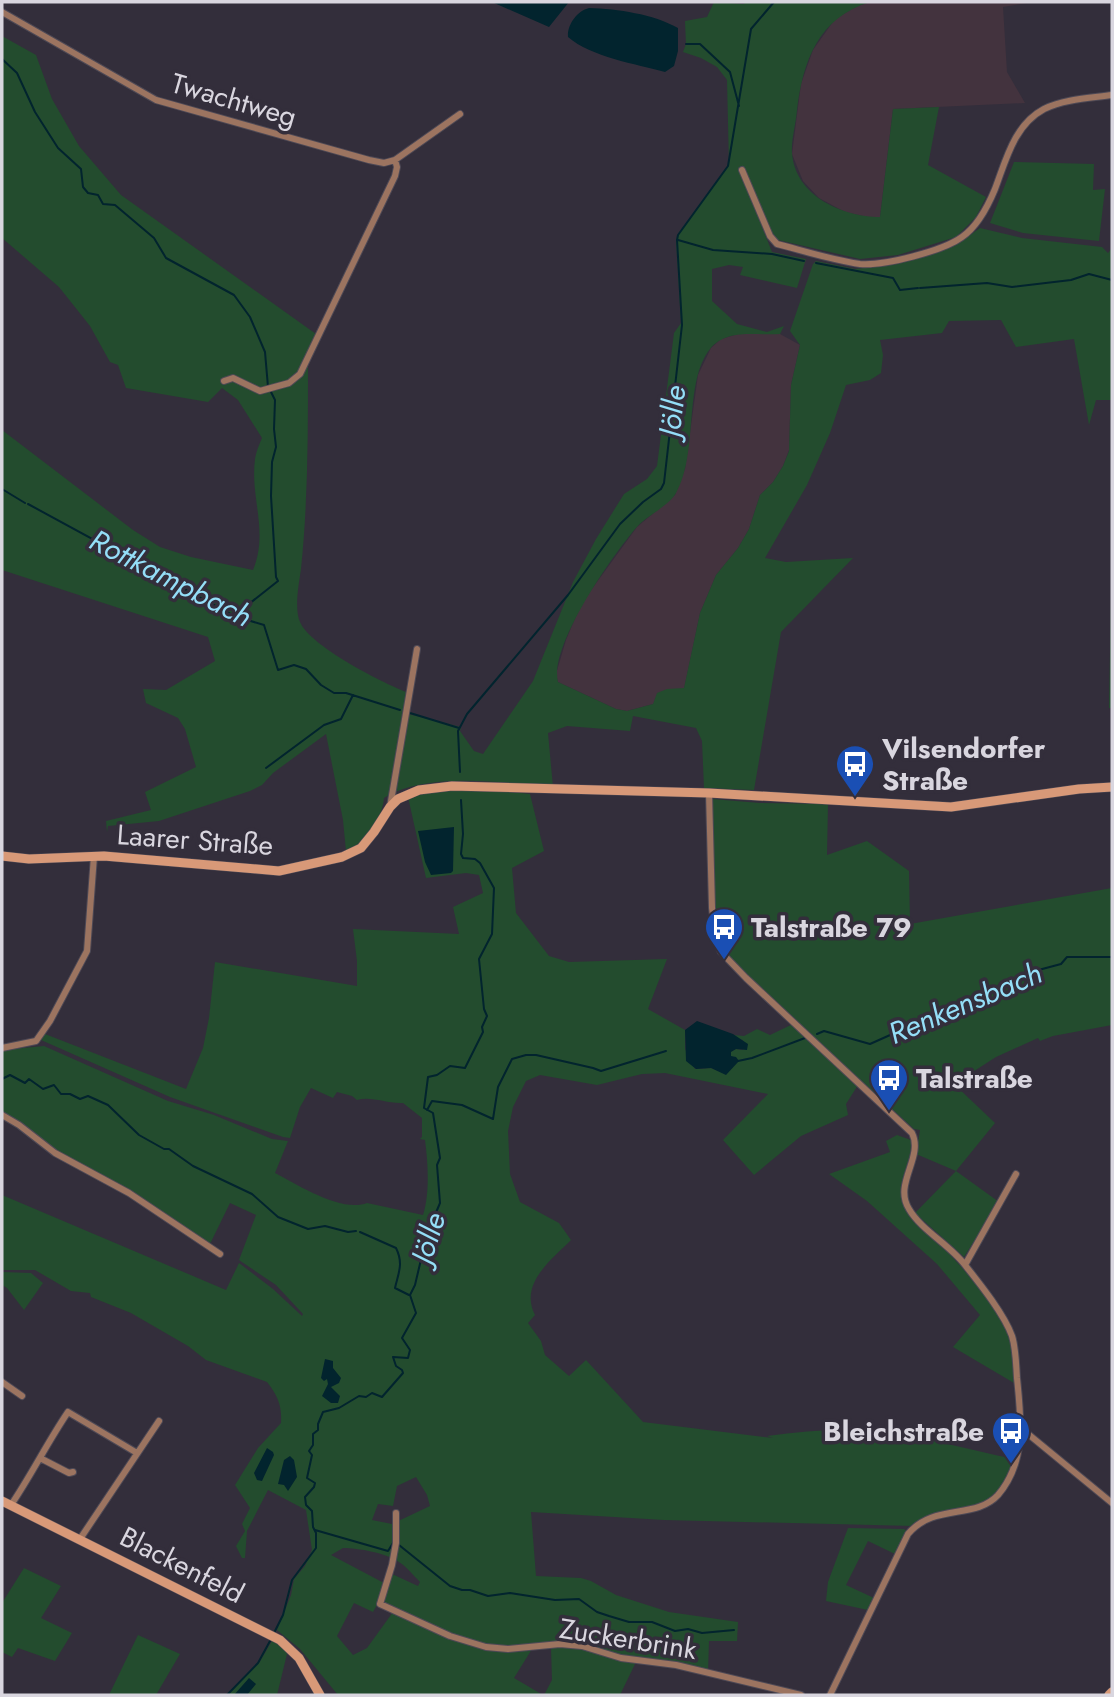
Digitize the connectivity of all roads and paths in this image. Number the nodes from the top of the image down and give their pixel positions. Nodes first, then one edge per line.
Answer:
1 (2, 12) edge
2 (1112, 95) edge
3 (460, 114) dead end
4 (395, 160) junction
5 (742, 170) dead end
6 (224, 381) dead end
7 (417, 649) dead end
8 (1112, 787) edge
9 (709, 793) junction
10 (390, 807) junction
11 (2, 856) edge
12 (94, 856) junction
13 (2, 1048) edge
14 (2, 1115) edge
15 (1016, 1174) dead end
16 (220, 1254) dead end
17 (965, 1265) junction
18 (2, 1382) edge
19 (22, 1396) dead end
20 (159, 1421) dead end
21 (1022, 1429) junction
22 (1037, 1443) junction
23 (1019, 1450) junction
24 (137, 1453) junction
25 (40, 1458) junction
26 (73, 1472) dead end
27 (6, 1503) edge
28 (1112, 1503) edge
29 (396, 1513) dead end
30 (80, 1539) junction
31 (320, 1695) edge
32 (801, 1695) edge
33 (830, 1695) edge

1 - 4 street, Twachtweg
2 - 5 street
3 - 4 street
4 - 6 street
7 - 10 street
8 - 9 street
9 - 10 street, Laarer Straße
9 - 17 street
10 - 12 street, Laarer Straße
11 - 12 street, Laarer Straße
12 - 13 street
14 - 16 street
15 - 17 street
17 - 21 street
18 - 19 street
20 - 24 street
21 - 22 street
21 - 23 street
22 - 23 street
22 - 28 street
23 - 33 street
24 - 25 street
24 - 30 street
25 - 26 street
25 - 27 street
27 - 30 street, Blackenfeld
29 - 32 street, Zuckerbrink
30 - 31 street, Blackenfeld

